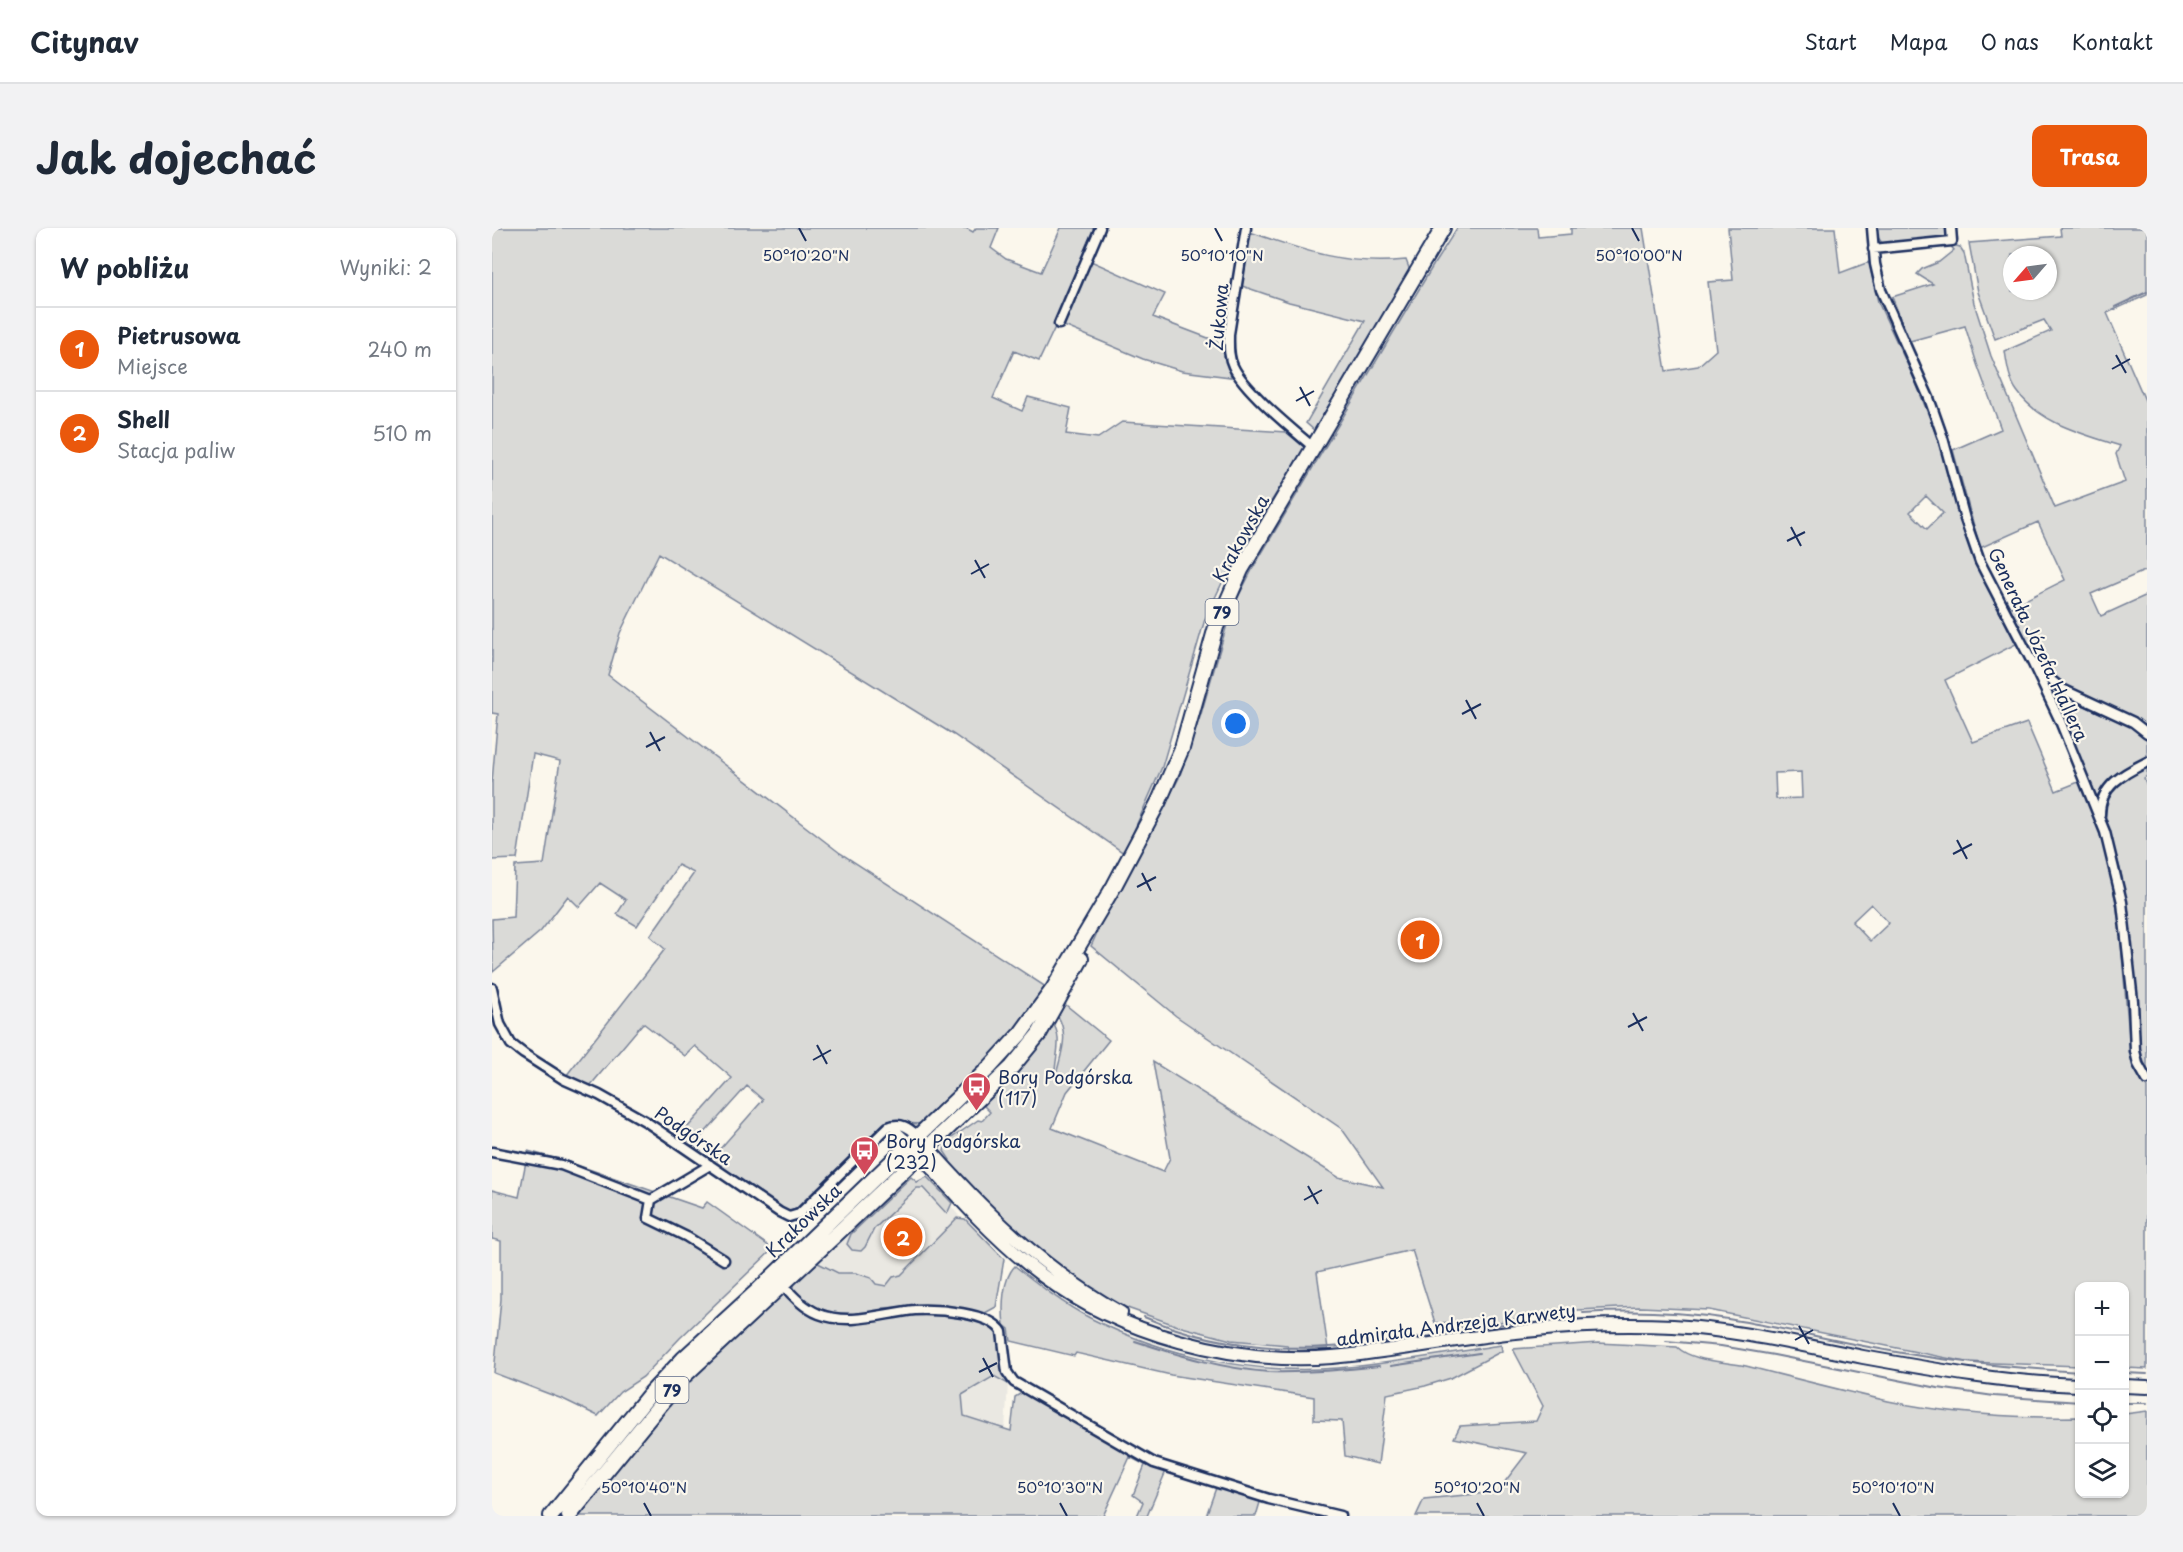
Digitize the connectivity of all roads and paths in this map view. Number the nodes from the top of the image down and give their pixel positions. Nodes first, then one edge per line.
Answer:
1 (1100, 228) edge
2 (1246, 228) edge
3 (1443, 228) edge
4 (1872, 228) edge
5 (1951, 228) edge
6 (1873, 249) junction
7 (1059, 324) dead end
8 (1313, 447) junction
9 (2033, 664) junction
10 (2147, 733) edge
11 (2147, 762) edge
12 (2100, 818) junction
13 (1114, 886) junction
14 (492, 988) edge
15 (2147, 1080) edge
16 (914, 1140) junction
17 (492, 1152) edge
18 (924, 1152) junction
19 (710, 1165) junction
20 (933, 1169) junction
21 (903, 1172) junction
22 (651, 1200) junction
23 (724, 1260) dead end
24 (783, 1285) junction
25 (1160, 1333) junction
26 (2075, 1386) edge
27 (2129, 1386) edge
28 (2147, 1387) edge
29 (551, 1516) edge
30 (568, 1516) edge
31 (1340, 1516) edge

1 - 7 street
2 - 8 street, Żukowa
3 - 8 main road, Krakowska / 79
4 - 6 street, Generała Józefa Hallera
5 - 6 street
6 - 9 street, Generała Józefa Hallera
8 - 13 main road, Krakowska / 79
9 - 10 street, Generała Józefa Hallera
9 - 12 street, Generała Józefa Hallera
11 - 12 street
12 - 15 street, Generała Józefa Hallera
13 - 16 main road, Krakowska / 79
13 - 18 main road, Krakowska / 79
14 - 19 street, Podgórska
16 - 18 main road, admirała Andrzeja Karwety
16 - 19 street, Podgórska
16 - 29 main road, Krakowska / 79
17 - 22 street
18 - 20 main road, admirała Andrzeja Karwety
18 - 21 main road, Krakowska / 79
18 - 25 main road, admirała Andrzeja Karwety
19 - 22 street
20 - 21 main road
20 - 25 main road, admirała Andrzeja Karwety
21 - 24 main road, Krakowska / 79
22 - 23 street
24 - 30 main road, Krakowska / 79
24 - 31 street
25 - 26 main road, admirała Andrzeja Karwety
27 - 28 main road

